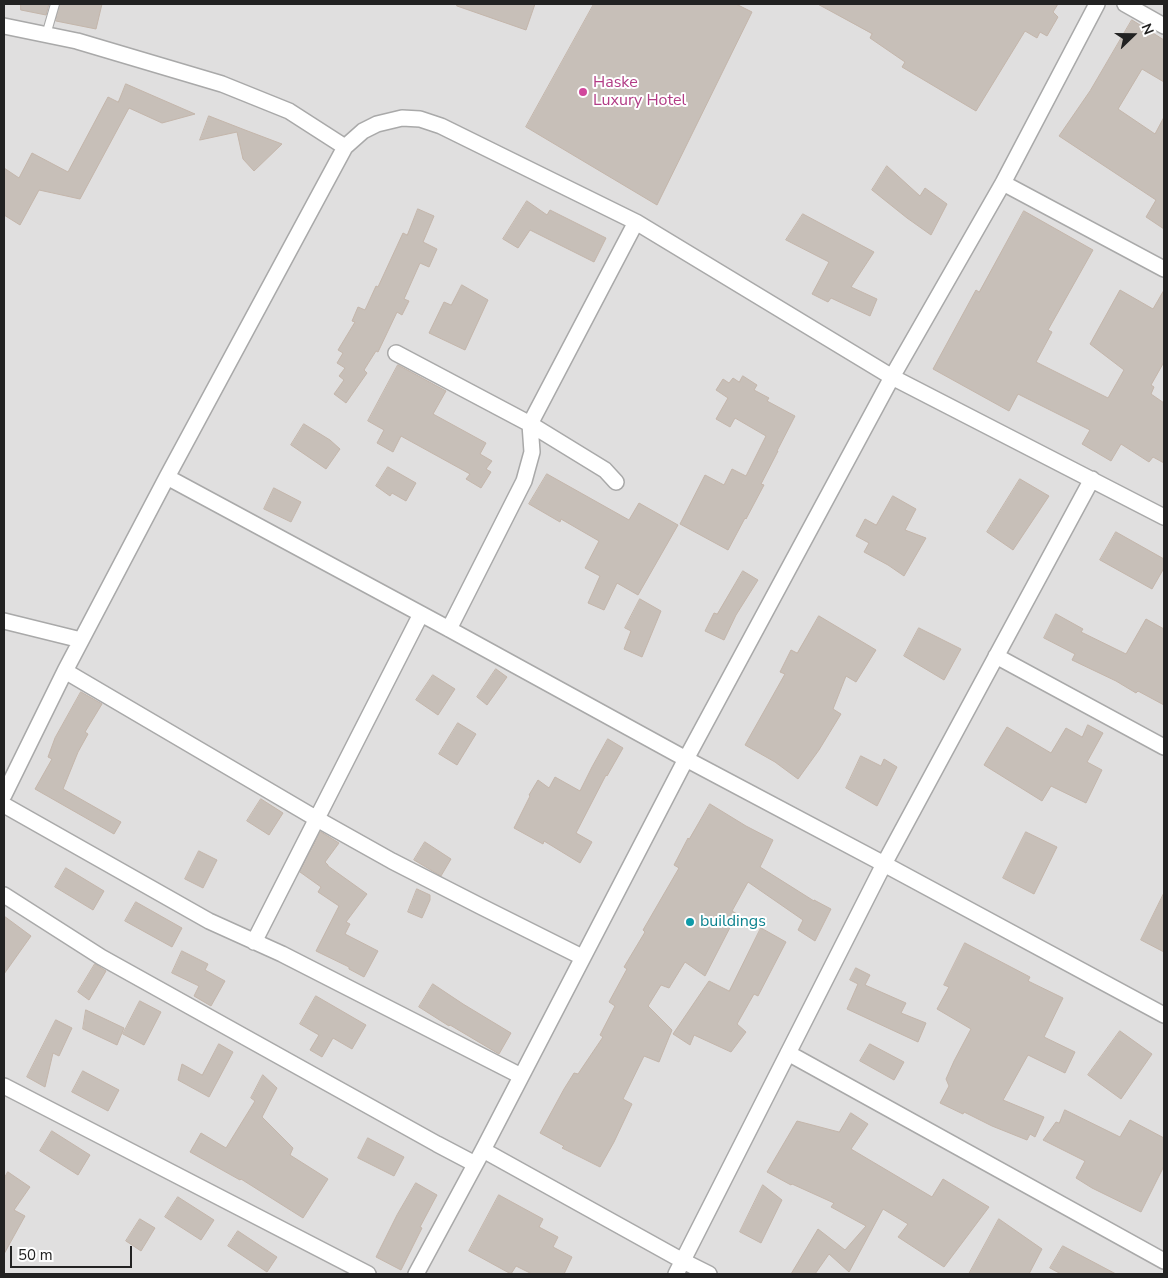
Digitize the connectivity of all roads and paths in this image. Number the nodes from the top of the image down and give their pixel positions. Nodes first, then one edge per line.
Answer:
1 (55, 4) edge
2 (1097, 4) edge
3 (1125, 4) edge
4 (4, 26) edge
5 (1164, 26) edge
6 (46, 35) junction
7 (345, 147) junction
8 (1003, 183) junction
9 (636, 222) junction
10 (1164, 269) edge
11 (396, 353) dead end
12 (892, 377) junction
13 (530, 424) junction
14 (167, 477) junction
15 (1092, 480) junction
16 (616, 482) dead end
17 (1164, 517) edge
18 (421, 614) junction
19 (4, 621) edge
20 (449, 629) junction
21 (81, 640) junction
22 (996, 656) junction
23 (65, 671) junction
24 (1164, 747) edge
25 (686, 759) junction
26 (4, 795) edge
27 (4, 805) edge
28 (317, 818) junction
29 (884, 864) junction
30 (4, 895) edge
31 (254, 942) junction
32 (582, 957) junction
33 (1164, 1015) edge
34 (788, 1053) junction
35 (521, 1076) junction
36 (4, 1086) edge
37 (483, 1150) junction
38 (475, 1164) junction
39 (1164, 1261) edge
40 (680, 1268) edge
41 (368, 1274) edge
42 (416, 1274) edge
43 (709, 1274) edge

1 - 6 lane
2 - 8 street
3 - 5 street
4 - 6 street
6 - 7 street
7 - 9 street
7 - 14 street
8 - 10 street
8 - 12 street
9 - 12 street
9 - 13 street
11 - 13 street
12 - 15 street
12 - 25 street
13 - 16 street
13 - 20 street
14 - 18 street
14 - 21 street
15 - 17 street
15 - 22 street
18 - 20 street
18 - 28 street
19 - 21 street
20 - 25 street
21 - 23 street
22 - 24 street
22 - 29 street
23 - 26 street
23 - 28 street
25 - 29 street
25 - 32 street
27 - 31 street
28 - 31 street
28 - 32 street
29 - 33 street
29 - 34 street
30 - 38 street
31 - 35 street
32 - 35 street
34 - 39 street
34 - 40 street
35 - 37 street
36 - 41 street
37 - 38 street
37 - 40 street
38 - 42 street
40 - 43 street

